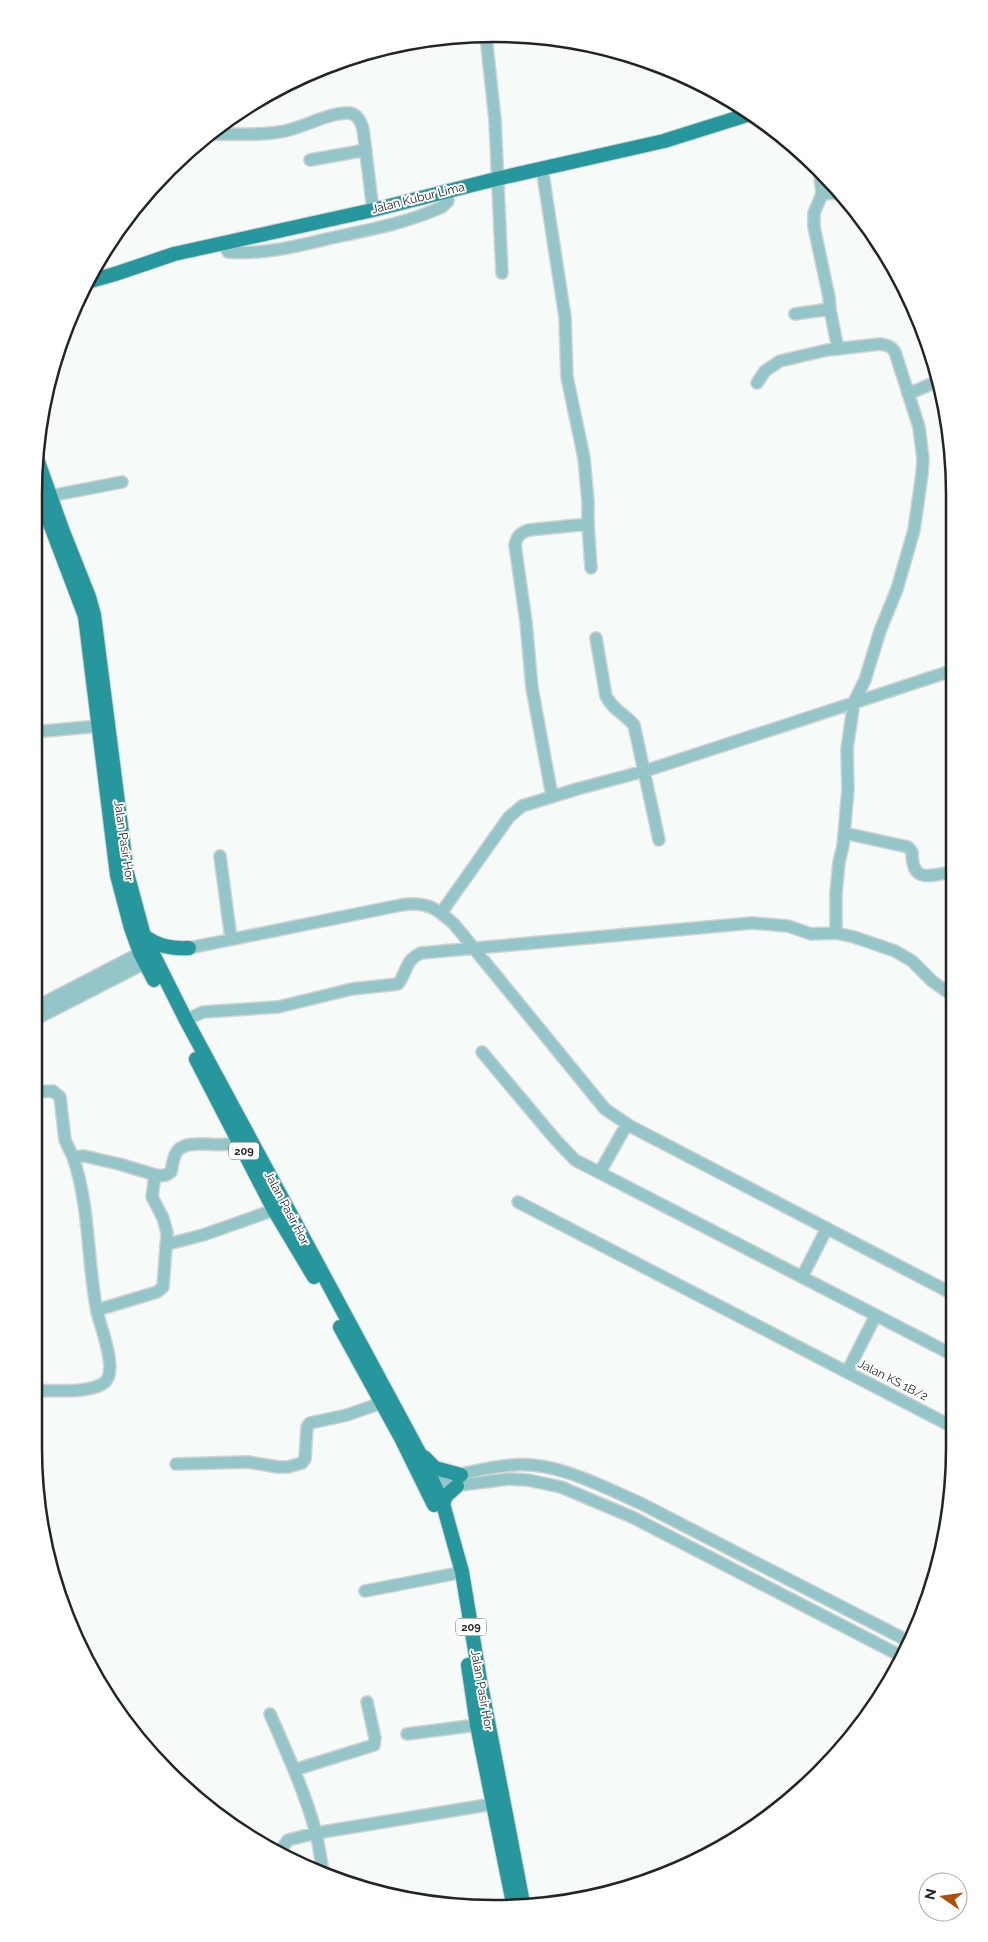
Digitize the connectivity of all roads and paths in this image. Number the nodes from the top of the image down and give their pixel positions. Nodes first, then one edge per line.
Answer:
1 (487, 42) edge
2 (741, 117) edge
3 (222, 134) edge
4 (366, 150) junction
5 (310, 160) dead end
6 (542, 168) junction
7 (496, 178) junction
8 (821, 183) edge
9 (447, 191) junction
10 (831, 193) edge
11 (822, 194) junction
12 (374, 210) junction
13 (224, 243) junction
14 (502, 273) dead end
15 (97, 279) edge
16 (830, 309) junction
17 (795, 314) dead end
18 (838, 349) junction
19 (757, 383) dead end
20 (932, 384) edge
21 (908, 394) junction
22 (43, 475) edge
23 (122, 482) dead end
24 (50, 496) junction
25 (42, 503) edge
26 (588, 524) junction
27 (591, 568) dead end
28 (596, 638) dead end
29 (946, 673) edge
30 (854, 702) junction
31 (99, 726) junction
32 (42, 731) edge
33 (645, 771) junction
34 (552, 796) junction
35 (844, 833) junction
36 (660, 840) dead end
37 (220, 856) dead end
38 (946, 873) edge
39 (441, 913) junction
40 (836, 933) junction
41 (144, 936) junction
42 (231, 939) junction
43 (189, 948) junction
44 (475, 949) junction
45 (143, 958) junction
46 (161, 974) junction
47 (946, 991) edge
48 (42, 1004) edge
49 (42, 1015) edge
50 (186, 1020) junction
51 (482, 1052) dead end
52 (42, 1092) edge
53 (626, 1124) junction
54 (239, 1141) junction
55 (74, 1157) junction
56 (600, 1172) junction
57 (155, 1175) junction
58 (518, 1202) dead end
59 (274, 1210) junction
60 (827, 1228) junction
61 (168, 1244) junction
62 (802, 1277) junction
63 (946, 1290) edge
64 (97, 1310) junction
65 (876, 1316) junction
66 (946, 1351) edge
67 (847, 1372) junction
68 (42, 1391) edge
69 (381, 1403) junction
70 (946, 1423) edge
71 (421, 1456) junction
72 (176, 1464) dead end
73 (459, 1480) junction
74 (434, 1484) junction
75 (443, 1504) junction
76 (746, 1558) junction
77 (738, 1572) junction
78 (453, 1574) junction
79 (365, 1591) dead end
80 (903, 1639) edge
81 (896, 1653) edge
82 (367, 1702) dead end
83 (270, 1714) dead end
84 (477, 1725) junction
85 (407, 1734) dead end
86 (294, 1770) junction
87 (493, 1804) junction
88 (316, 1834) junction
89 (283, 1847) edge
90 (322, 1865) edge
91 (512, 1899) edge
92 (522, 1899) edge

1 - 7 street
2 - 6 main road, Jalan Kubur Lima
3 - 4 street
4 - 5 street
4 - 12 street
6 - 7 main road, Jalan Kubur Lima
6 - 26 street
7 - 9 main road, Jalan Kubur Lima
7 - 14 street
8 - 11 street
9 - 12 main road, Jalan Kubur Lima
9 - 13 street
10 - 11 street
11 - 16 street
12 - 13 main road, Jalan Kubur Lima
13 - 15 main road, Jalan Kubur Lima
16 - 17 street
16 - 18 street
18 - 19 street
18 - 21 street
20 - 21 street
21 - 30 street
22 - 24 main road, Jalan Pasir Hor / 209
23 - 24 street
24 - 41 main road, Jalan Pasir Hor / 209
25 - 31 main road, Jalan Pasir Hor / 209
26 - 27 street
26 - 34 street
28 - 33 street
29 - 30 street
30 - 33 street
30 - 35 street
31 - 32 street
31 - 45 main road, Jalan Pasir Hor / 209
33 - 34 street
33 - 36 street
34 - 39 street
35 - 38 street
35 - 40 street
37 - 42 street
39 - 42 street
39 - 44 street
40 - 44 street
40 - 47 street
41 - 43 main road
41 - 46 main road, Jalan Pasir Hor / 209
42 - 43 street
43 - 46 main road
44 - 50 street
44 - 53 street
45 - 48 street
45 - 49 street
45 - 54 main road, Jalan Pasir Hor / 209
46 - 50 main road, Jalan Pasir Hor / 209
50 - 71 main road, Jalan Pasir Hor / 209
51 - 56 street
52 - 55 street
53 - 56 street
53 - 60 street
54 - 57 street
54 - 59 main road, Jalan Pasir Hor / 209
55 - 57 street
55 - 64 street
56 - 62 street
57 - 61 street
58 - 67 street, Jalan KS 1B/2
59 - 61 street
59 - 69 main road, Jalan Pasir Hor / 209
60 - 62 street
60 - 63 street
61 - 64 street
62 - 65 street
64 - 68 street
65 - 66 street
65 - 67 street
67 - 70 street, Jalan KS 1B/2
69 - 72 street
69 - 78 main road, Jalan Pasir Hor / 209
71 - 73 main road
71 - 74 main road, Jalan Pasir Hor / 209
73 - 74 street
73 - 75 main road
73 - 76 street
73 - 77 street
74 - 75 main road, Jalan Pasir Hor / 209
75 - 92 main road, Jalan Pasir Hor / 209
76 - 77 street
76 - 80 street
77 - 81 street
78 - 79 street
78 - 84 main road, Jalan Pasir Hor / 209
82 - 86 street
83 - 86 street
84 - 85 street
84 - 87 main road, Jalan Pasir Hor / 209
86 - 88 street
87 - 88 street
87 - 91 main road, Jalan Pasir Hor / 209
88 - 89 street
88 - 90 street

